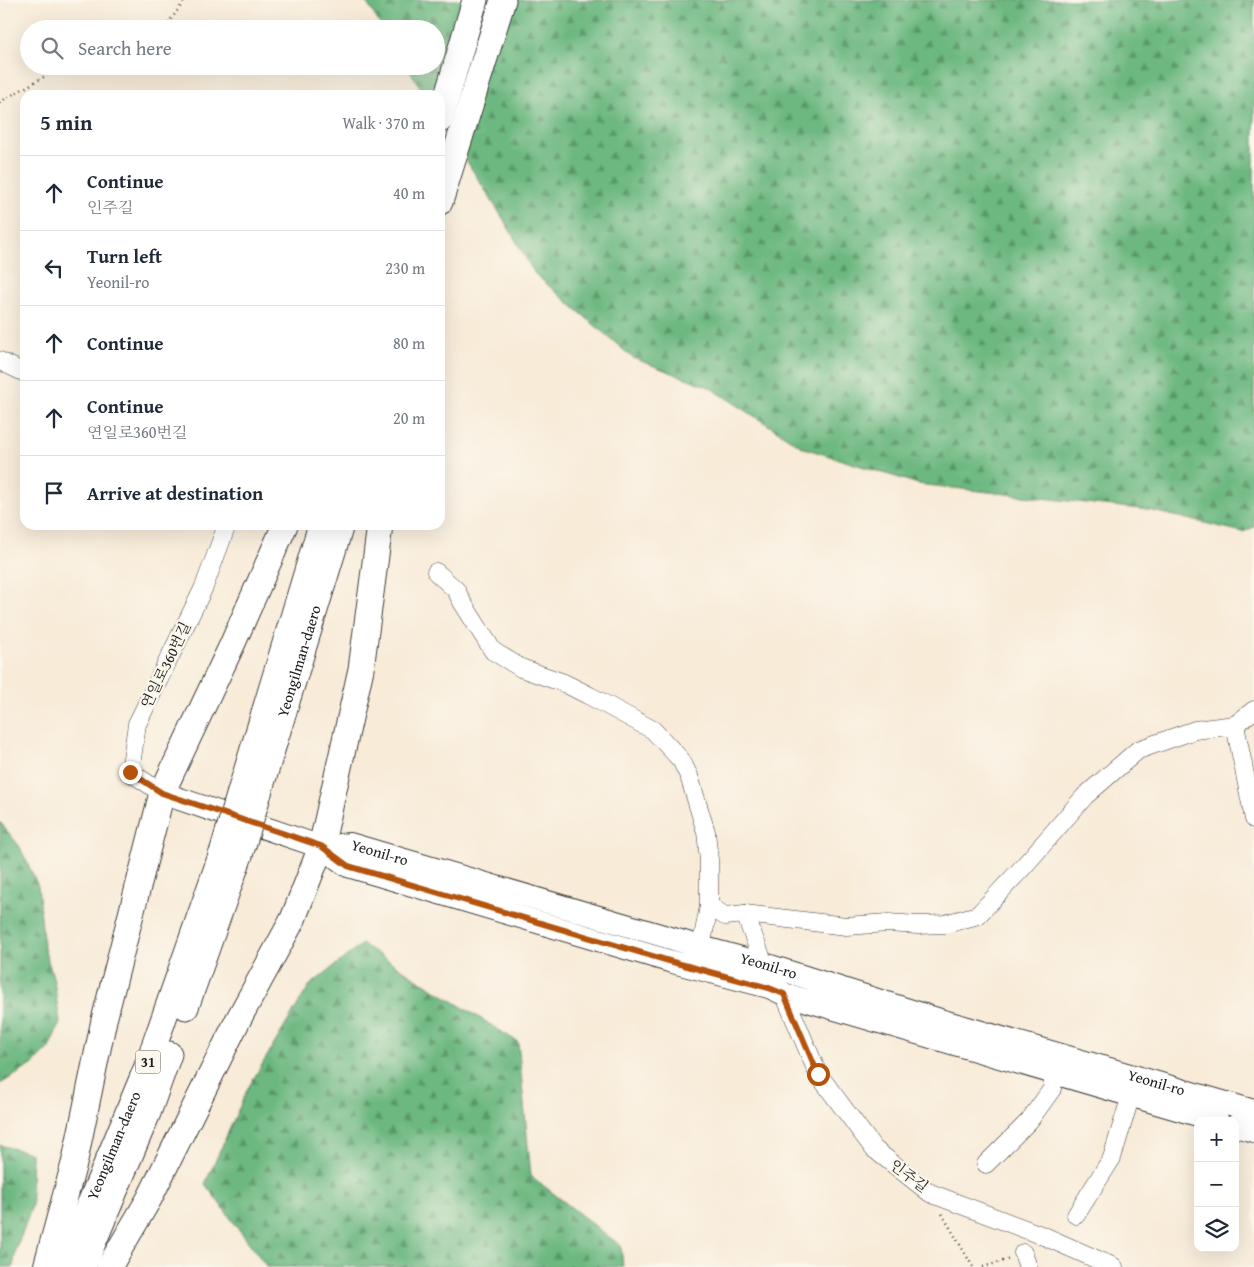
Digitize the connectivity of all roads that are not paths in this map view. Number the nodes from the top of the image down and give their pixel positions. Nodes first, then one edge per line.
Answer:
1 (476, 0) edge
2 (503, 0) edge
3 (445, 103) edge
4 (445, 186) edge
5 (0, 360) edge
6 (20, 370) edge
7 (225, 530) edge
8 (283, 530) edge
9 (320, 530) edge
10 (339, 530) edge
11 (379, 530) edge
12 (436, 572) dead end
13 (1254, 710) edge
14 (1235, 725) junction
15 (162, 793) junction
16 (249, 794) junction
17 (1254, 819) edge
18 (321, 846) junction
19 (231, 854) junction
20 (709, 906) junction
21 (746, 914) junction
22 (701, 947) junction
23 (764, 964) junction
24 (784, 994) junction
25 (1054, 1073) junction
26 (1131, 1095) junction
27 (1254, 1111) edge
28 (1205, 1117) edge
29 (1239, 1127) edge
30 (1254, 1131) edge
31 (986, 1164) dead end
32 (1076, 1215) dead end
33 (46, 1267) edge
34 (62, 1267) edge
35 (83, 1267) edge
36 (109, 1267) edge
37 (1114, 1267) edge

1 - 3 highway
2 - 4 highway
5 - 6 street
7 - 15 street, 연일로360번길
8 - 15 highway
9 - 16 highway, Yeongilman-daero
10 - 16 highway, Yeongilman-daero
11 - 18 highway
12 - 20 street
13 - 14 street
14 - 17 street
14 - 21 street
15 - 18 main road
15 - 33 highway
16 - 19 highway, bridge
18 - 22 main road, Yeonil-ro
18 - 24 main road, Yeonil-ro
18 - 36 highway
19 - 34 highway, Yeongilman-daero / 31
19 - 35 highway, Yeongilman-daero / 31
20 - 21 street
20 - 22 street
21 - 23 street, 인주길
22 - 23 main road, Yeonil-ro
23 - 24 street, 인주길
23 - 27 main road, Yeonil-ro
24 - 25 main road, Yeonil-ro
24 - 37 street, 인주길
25 - 26 main road, Yeonil-ro
25 - 31 street
26 - 28 main road, Yeonil-ro
26 - 32 street
29 - 30 main road

